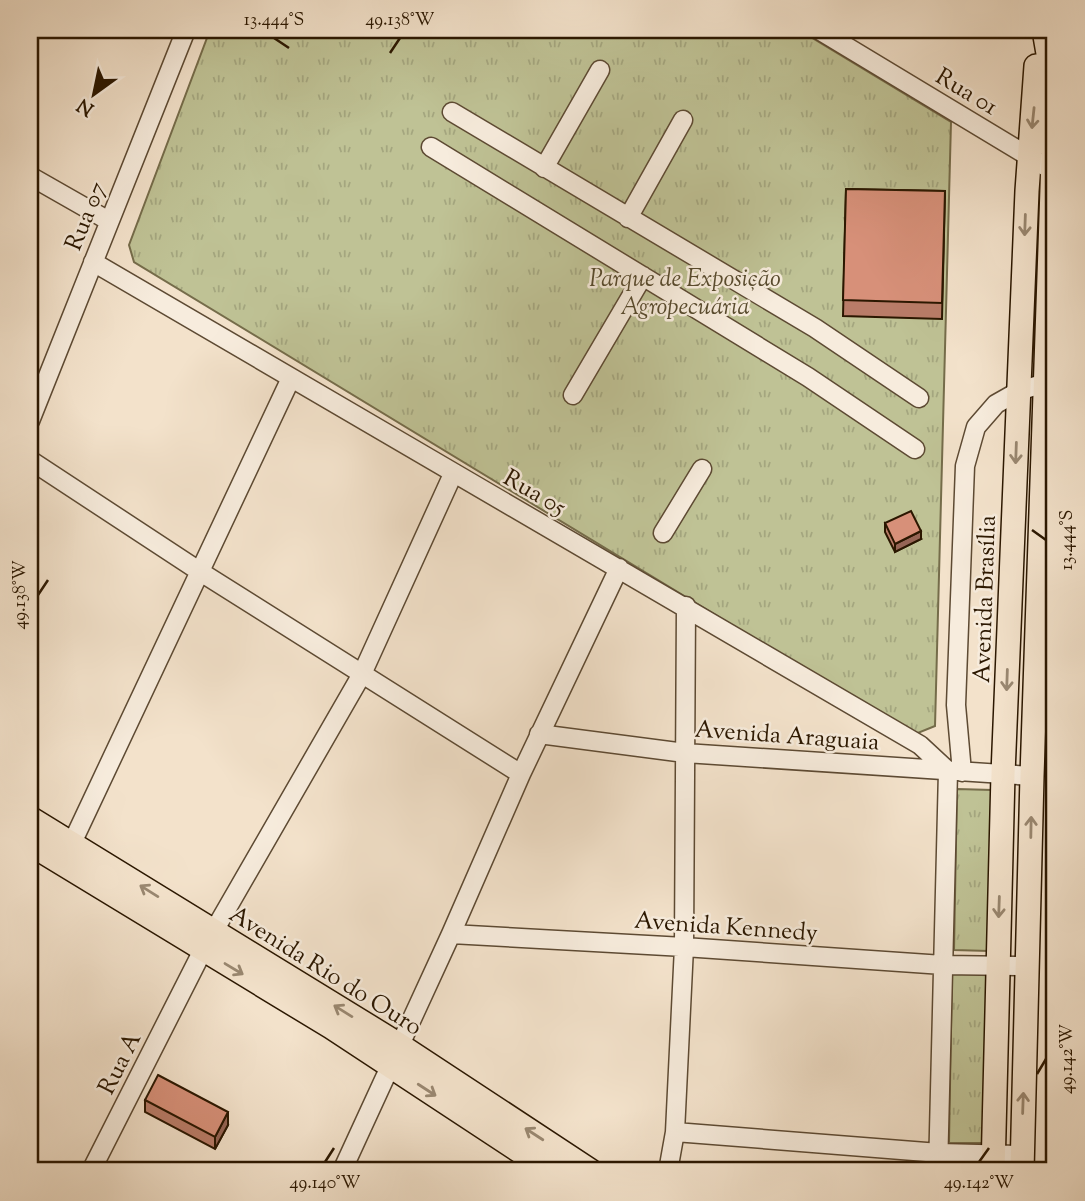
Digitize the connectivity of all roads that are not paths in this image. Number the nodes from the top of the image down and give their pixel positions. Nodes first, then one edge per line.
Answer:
1 (186, 30) edge
2 (819, 30) edge
3 (1034, 30) edge
4 (1044, 30) edge
5 (600, 70) dead end
6 (452, 112) dead end
7 (683, 120) dead end
8 (431, 147) dead end
9 (1029, 157) junction
10 (1053, 165) junction
11 (544, 168) junction
12 (30, 176) edge
13 (1027, 191) junction
14 (1052, 201) junction
15 (628, 218) junction
16 (110, 221) junction
17 (93, 262) junction
18 (643, 276) junction
19 (1022, 309) junction
20 (1048, 312) junction
21 (291, 378) junction
22 (1045, 383) junction
23 (1019, 391) junction
24 (573, 395) dead end
25 (919, 398) dead end
26 (30, 421) edge
27 (915, 449) dead end
28 (30, 460) edge
29 (702, 469) dead end
30 (453, 474) junction
31 (1014, 507) junction
32 (1041, 510) junction
33 (663, 533) dead end
34 (619, 568) junction
35 (199, 571) junction
36 (686, 606) junction
37 (362, 674) junction
38 (539, 734) junction
39 (685, 753) junction
40 (955, 771) junction
41 (1003, 774) junction
42 (521, 775) junction
43 (1032, 776) junction
44 (31, 823) edge
45 (72, 843) junction
46 (30, 844) edge
47 (452, 934) junction
48 (209, 941) junction
49 (684, 947) junction
50 (943, 965) junction
51 (998, 966) junction
52 (1028, 966) junction
53 (396, 1056) junction
54 (496, 1122) junction
55 (675, 1132) junction
56 (939, 1153) junction
57 (1021, 1163) edge
58 (993, 1164) edge
59 (92, 1171) edge
60 (342, 1171) edge
61 (550, 1171) edge
62 (591, 1171) edge
63 (668, 1171) edge
64 (938, 1171) edge

1 - 16 street, Rua 07
2 - 9 street, Rua 01
3 -> 9 main road, Avenida Brasília
4 - 10 main road
5 - 11 street
6 - 11 street
7 - 15 street
8 - 18 street
9 - 10 street, Rua 01
9 - 13 main road, Avenida Brasília
10 - 14 main road
11 - 15 street
12 - 16 street
13 - 14 main road
13 -> 19 main road, Avenida Brasília
14 - 20 main road
15 - 25 street
16 - 17 street, Rua 07
17 - 21 street, Rua 05
17 - 26 street, Rua 07
18 - 24 street
18 - 27 street
19 - 20 main road
19 - 23 main road, Avenida Brasília
20 - 22 main road
21 - 30 street, Rua 05
21 - 35 street
22 - 23 street
22 - 32 main road
23 -> 31 main road, Avenida Brasília
23 - 40 street
28 - 35 street
29 - 33 street
30 - 34 street, Rua 05
30 - 37 street, Rua A
31 - 32 main road
31 -> 41 main road, Avenida Brasília
32 - 43 main road
34 - 36 street, Rua 05
34 - 38 street
35 - 37 street
35 - 45 street
36 - 39 street
36 - 40 street, Rua 05
37 - 42 street
37 - 48 street, Rua A
38 - 39 street, Avenida Araguaia
38 - 42 street
39 - 40 street, Avenida Araguaia
39 - 49 street
40 - 41 street, Avenida Araguaia
40 - 50 street
41 - 43 street, Avenida Araguaia
41 -> 51 main road, Avenida Brasília
42 - 47 street
52 -> 43 main road
44 - 45 main road, Avenida Rio do Ouro
48 -> 45 main road, Avenida Rio do Ouro
46 - 48 main road, Avenida Rio do Ouro
47 - 49 street, Avenida Kennedy
47 - 53 street
48 - 53 main road, Avenida Rio do Ouro
48 - 59 street, Rua A
49 - 50 street, Avenida Kennedy
49 - 55 street
50 - 51 street, Avenida Kennedy
50 - 56 street
51 - 52 street, Avenida Kennedy
51 - 58 main road, Avenida Brasília
57 -> 52 main road
53 - 54 main road, Avenida Rio do Ouro
53 - 60 street
54 - 61 main road, Avenida Rio do Ouro
62 -> 54 main road, Avenida Rio do Ouro
55 - 56 street
55 - 63 street
56 - 58 street
56 - 64 street
57 - 58 street

